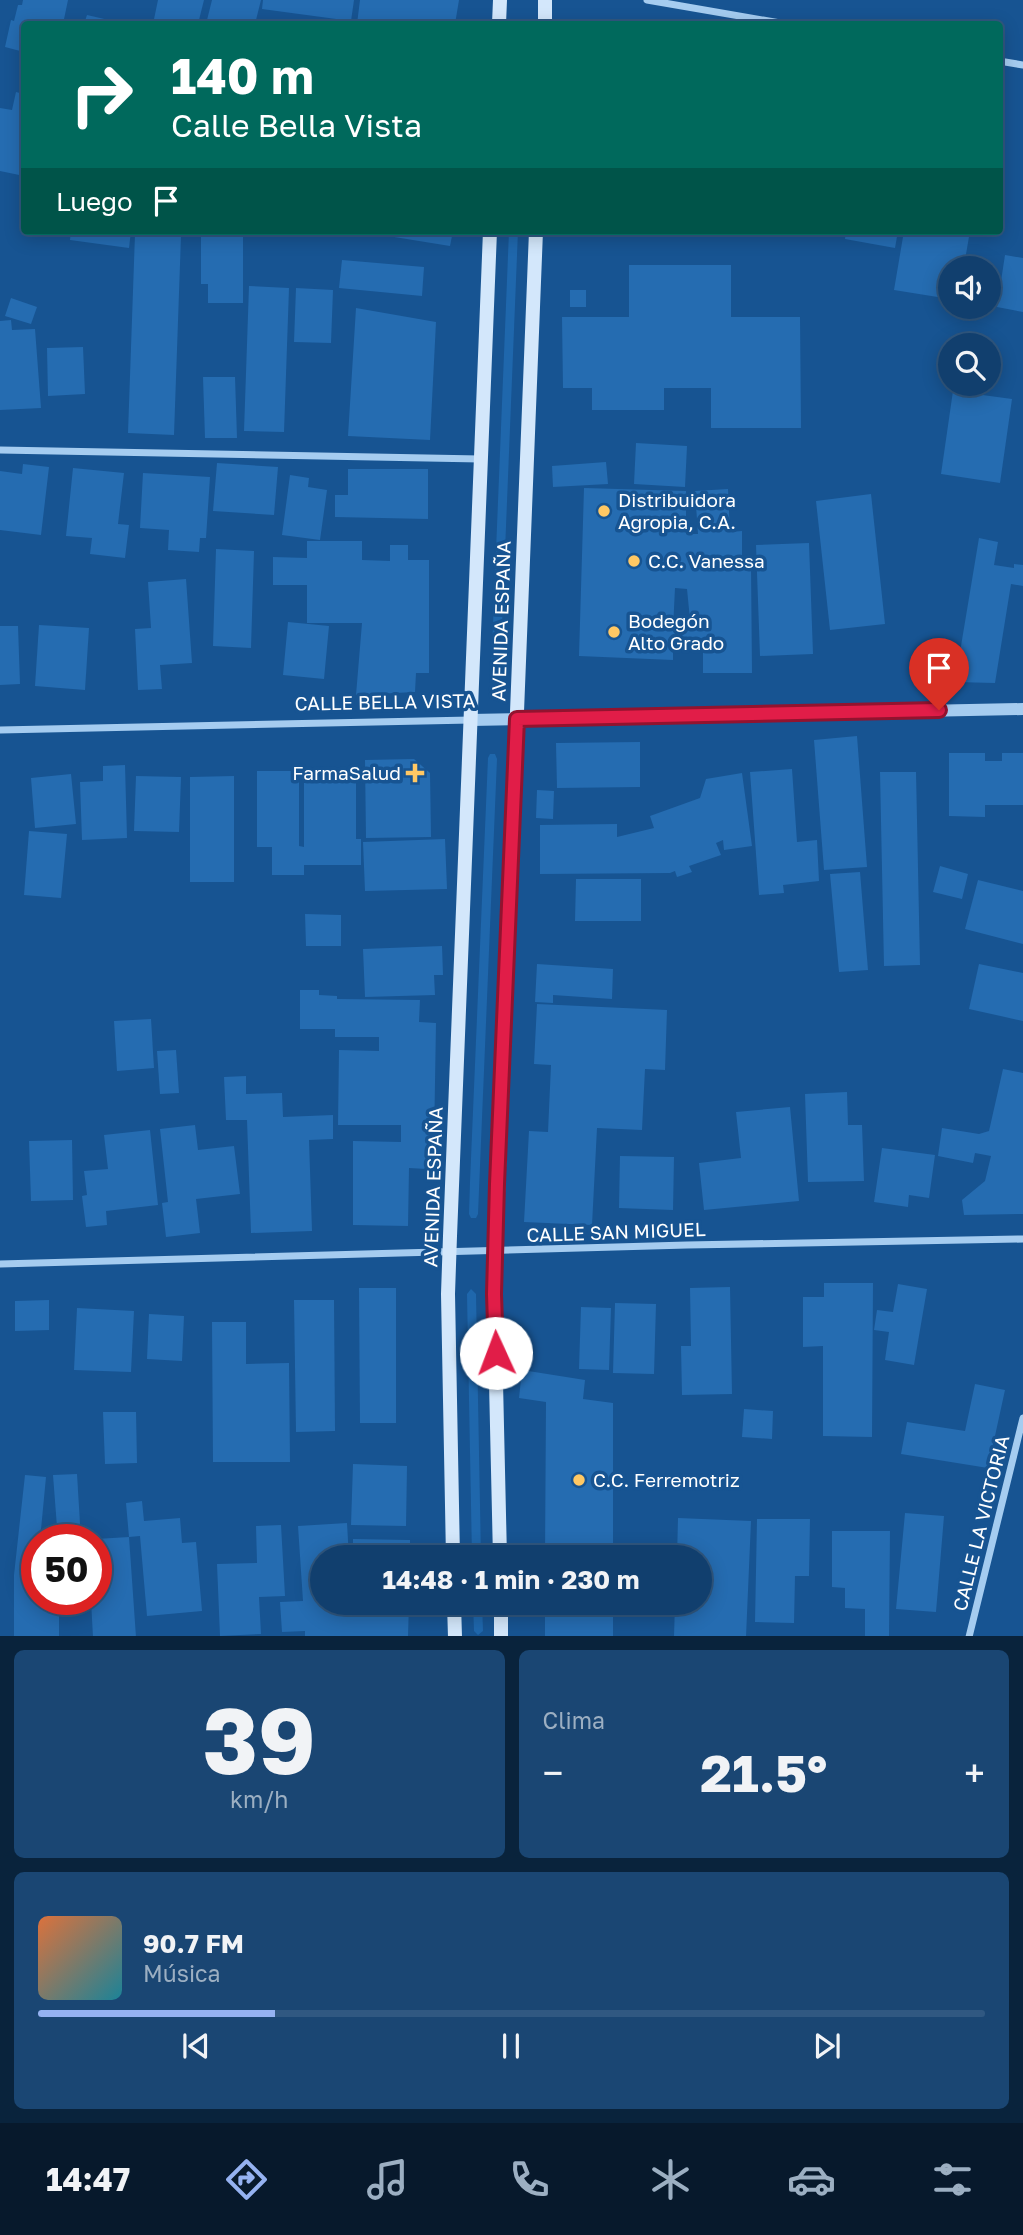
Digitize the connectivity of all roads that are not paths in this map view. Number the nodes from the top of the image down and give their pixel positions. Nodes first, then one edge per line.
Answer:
1 (500, 0) edge
2 (545, 0) edge
3 (647, 0) edge
4 (499, 21) edge
5 (545, 21) edge
6 (769, 21) edge
7 (1003, 62) edge
8 (1023, 65) edge
9 (490, 235) edge
10 (536, 235) edge
11 (0, 450) edge
12 (480, 459) junction
13 (1023, 709) edge
14 (517, 719) junction
15 (471, 720) junction
16 (0, 730) edge
17 (1023, 1239) edge
18 (496, 1251) junction
19 (449, 1252) junction
20 (0, 1264) edge
21 (1023, 1418) edge
22 (453, 1545) edge
23 (500, 1545) edge
24 (454, 1615) edge
25 (500, 1615) edge
26 (455, 1636) edge
27 (501, 1636) edge
28 (969, 1636) edge

1 - 4 main road
2 - 5 main road
3 - 6 street
7 - 8 street
9 - 12 main road, AVENIDA ESPAÑA
10 - 14 main road, AVENIDA ESPAÑA
11 - 12 street
12 - 15 main road, AVENIDA ESPAÑA
13 - 14 street, CALLE BELLA VISTA
14 - 15 street, CALLE BELLA VISTA
14 - 18 main road, AVENIDA ESPAÑA
15 - 16 street, CALLE BELLA VISTA
15 - 19 main road, AVENIDA ESPAÑA
17 - 18 street, CALLE SAN MIGUEL
18 - 19 street, CALLE SAN MIGUEL
18 - 23 main road, AVENIDA ESPAÑA
19 - 20 street, CALLE SAN MIGUEL
19 - 22 main road, AVENIDA ESPAÑA
21 - 28 street, CALLE LA VICTORIA
24 - 26 main road
25 - 27 main road

